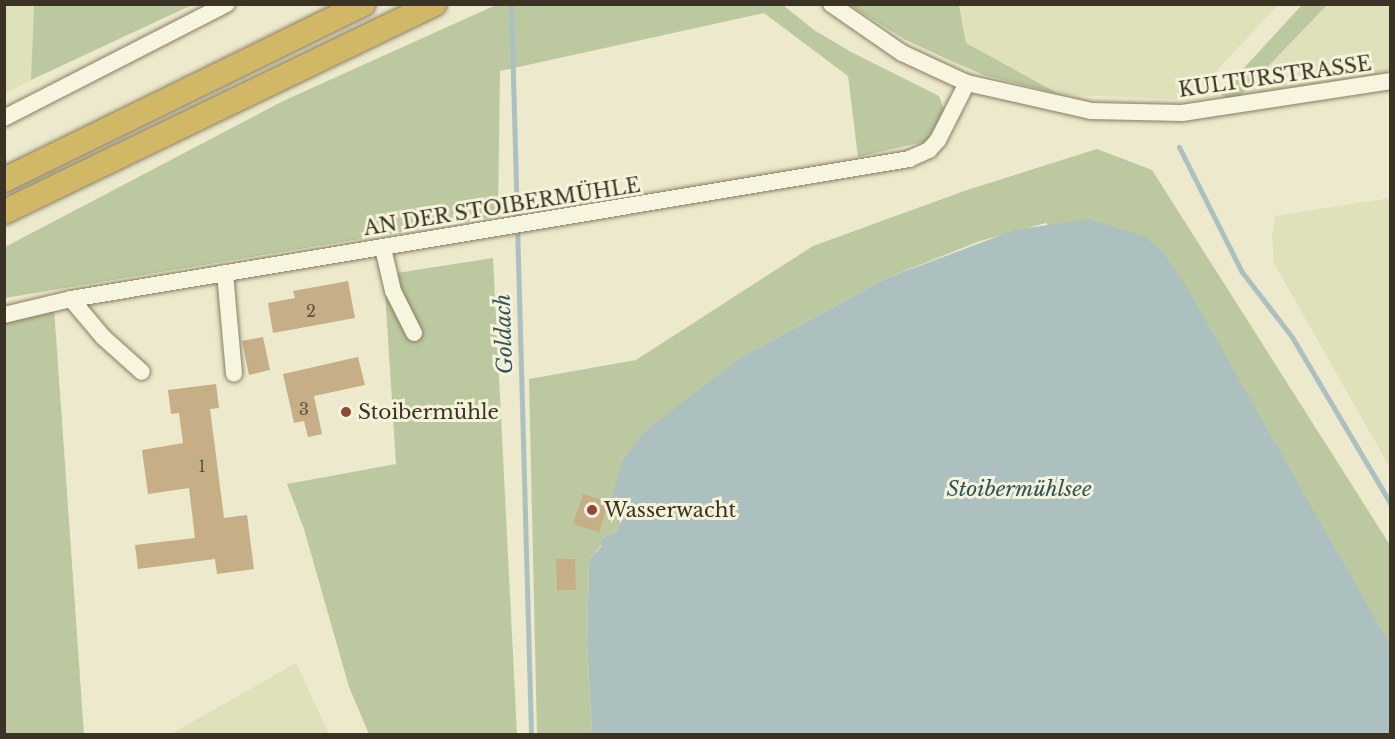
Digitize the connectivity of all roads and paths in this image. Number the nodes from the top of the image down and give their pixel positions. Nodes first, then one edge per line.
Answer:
1 (227, 4) edge
2 (363, 4) edge
3 (434, 4) edge
4 (831, 4) edge
5 (1390, 81) edge
6 (967, 83) junction
7 (4, 118) edge
8 (4, 180) edge
9 (4, 212) edge
10 (383, 248) junction
11 (225, 273) junction
12 (72, 299) junction
13 (4, 315) edge
14 (414, 333) dead end
15 (142, 372) dead end
16 (234, 374) dead end

1 - 7 street
2 - 8 highway
3 - 9 highway
4 - 6 street, KULTURSTRASSE
5 - 6 street, KULTURSTRASSE
6 - 10 street, AN DER STOIBERMÜHLE
10 - 11 street, AN DER STOIBERMÜHLE
10 - 14 street
11 - 12 street, AN DER STOIBERMÜHLE
11 - 16 street
12 - 13 street, AN DER STOIBERMÜHLE
12 - 15 street

